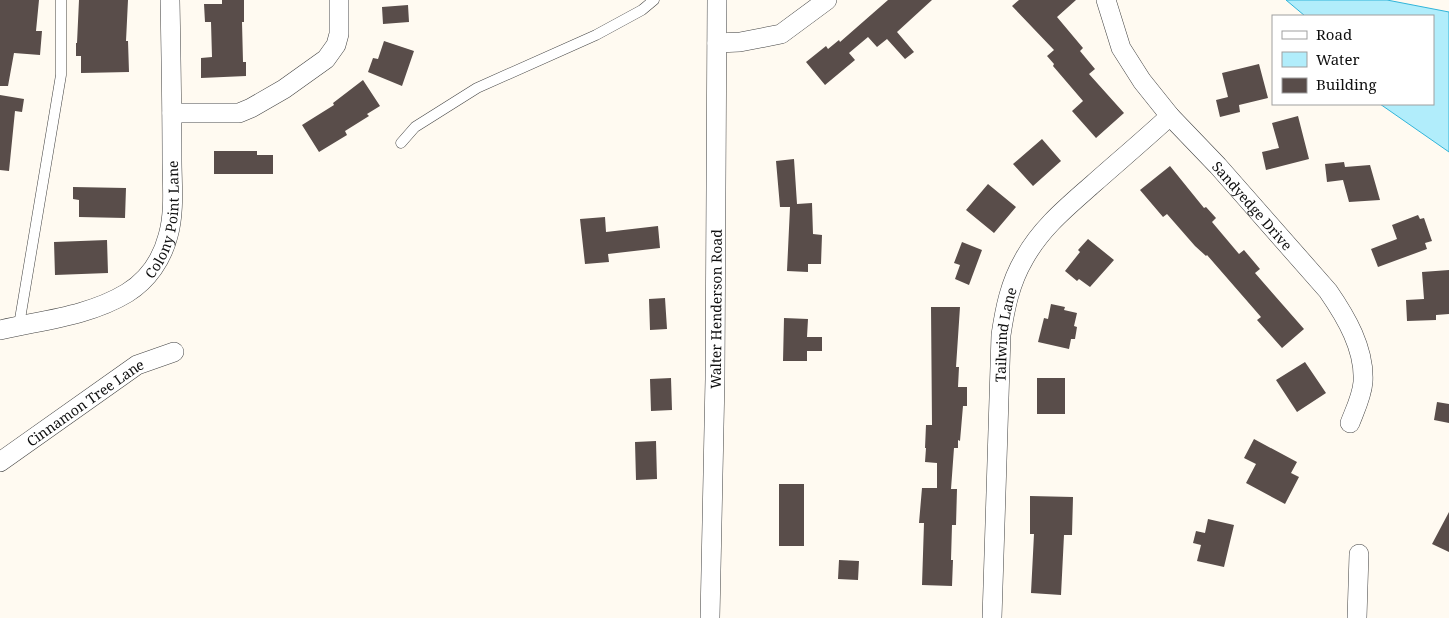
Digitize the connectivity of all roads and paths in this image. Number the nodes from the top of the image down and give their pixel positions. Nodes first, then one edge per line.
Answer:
1 (61, 0) edge
2 (170, 0) edge
3 (339, 0) edge
4 (654, 0) edge
5 (717, 0) edge
6 (827, 0) edge
7 (1106, 0) edge
8 (716, 43) junction
9 (172, 113) junction
10 (1170, 116) junction
11 (401, 143) dead end
12 (19, 325) junction
13 (0, 330) edge
14 (174, 352) dead end
15 (1350, 423) dead end
16 (0, 462) edge
17 (1359, 554) dead end
18 (710, 618) edge
19 (992, 618) edge
20 (1357, 618) edge

1 - 12 lane
2 - 9 street, Colony Point Lane
3 - 9 street
4 - 11 lane
5 - 8 street, Walter Henderson Road
6 - 8 street
7 - 10 street, Sandyedge Drive
8 - 18 street, Walter Henderson Road
9 - 12 street, Colony Point Lane
10 - 15 street, Sandyedge Drive
10 - 19 street, Tailwind Lane
12 - 13 street, Colony Point Lane
14 - 16 street, Cinnamon Tree Lane
17 - 20 street

